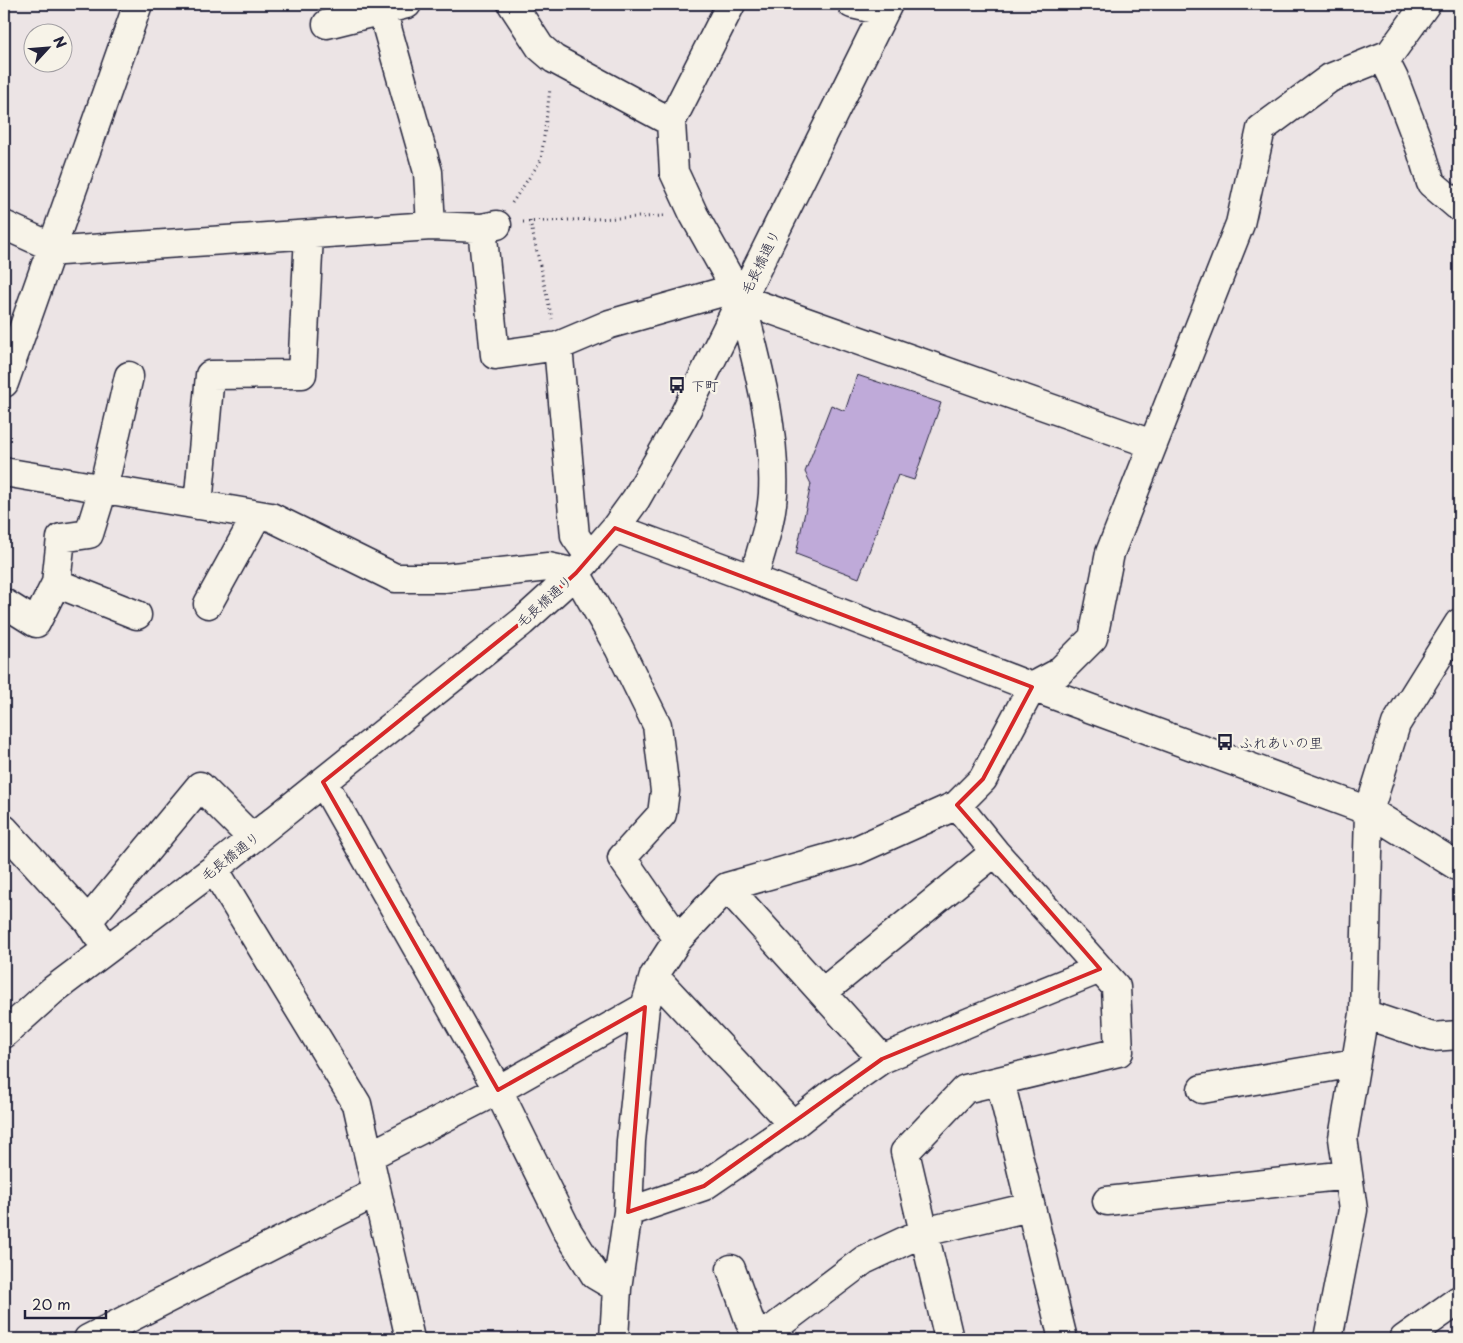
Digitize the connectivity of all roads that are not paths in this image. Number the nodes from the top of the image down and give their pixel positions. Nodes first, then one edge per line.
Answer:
1 (138, 4) edge
2 (512, 4) edge
3 (731, 4) edge
4 (852, 4) edge
5 (1426, 4) edge
6 (394, 7) edge
7 (886, 8) edge
8 (327, 24) dead end
9 (1383, 57) junction
10 (670, 122) junction
11 (1459, 207) edge
12 (4, 224) edge
13 (431, 226) junction
14 (309, 235) junction
15 (52, 246) junction
16 (738, 294) junction
17 (12, 332) edge
18 (558, 346) junction
19 (129, 376) dead end
20 (4, 383) edge
21 (1152, 444) junction
22 (4, 472) edge
23 (103, 489) junction
24 (198, 505) junction
25 (256, 515) junction
26 (615, 528) junction
27 (583, 565) junction
28 (753, 579) junction
29 (56, 583) junction
30 (4, 603) edge
31 (208, 604) dead end
32 (137, 615) dead end
33 (1459, 623) edge
34 (1032, 687) junction
35 (324, 782) junction
36 (957, 805) junction
37 (1368, 811) junction
38 (4, 829) edge
39 (252, 838) junction
40 (996, 852) junction
41 (1459, 867) edge
42 (214, 868) junction
43 (727, 887) junction
44 (88, 921) junction
45 (678, 939) junction
46 (106, 948) junction
47 (1100, 969) junction
48 (654, 976) junction
49 (823, 992) junction
50 (645, 1007) junction
51 (1364, 1014) junction
52 (4, 1033) edge
53 (1459, 1034) edge
54 (882, 1059) junction
55 (1355, 1063) junction
56 (1000, 1080) junction
57 (1202, 1089) dead end
58 (498, 1090) junction
59 (793, 1125) junction
60 (369, 1156) junction
61 (1348, 1175) junction
62 (377, 1192) junction
63 (1107, 1201) dead end
64 (1030, 1207) junction
65 (628, 1212) junction
66 (924, 1232) junction
67 (731, 1269) dead end
68 (617, 1288) junction
69 (1459, 1300) edge
70 (88, 1339) edge
71 (410, 1339) edge
72 (614, 1339) edge
73 (949, 1339) edge
74 (1063, 1339) edge
75 (1328, 1339) edge
76 (1404, 1339) edge

1 - 15 street
2 - 10 street
3 - 10 street
4 - 7 street
5 - 9 street
6 - 8 street
6 - 13 street
7 - 16 street, 毛長橋通り
9 - 11 street
9 - 21 street
10 - 16 street
12 - 15 street
13 - 14 street
13 - 18 street
14 - 15 street
14 - 24 street
15 - 17 street
16 - 18 street
16 - 21 street
16 - 26 street, 毛長橋通り
16 - 28 street
17 - 20 street
18 - 27 street
19 - 23 street
21 - 34 street
22 - 23 street
23 - 24 street
23 - 29 street
24 - 25 street
25 - 27 street
25 - 31 street
26 - 27 street, 毛長橋通り
26 - 28 street
27 - 35 street, 毛長橋通り
27 - 45 street
28 - 34 street
29 - 30 street
29 - 32 street
33 - 37 street
34 - 36 street
34 - 37 street
35 - 39 street, 毛長橋通り
35 - 58 street
36 - 40 street
36 - 43 street
37 - 41 street
37 - 51 street
38 - 44 street
39 - 42 street, 毛長橋通り
39 - 44 street
40 - 47 street
40 - 49 street
42 - 46 street, 毛長橋通り
42 - 60 street
43 - 45 street
43 - 49 street
44 - 46 street
45 - 48 street
46 - 52 street, 毛長橋通り
47 - 54 street
47 - 56 street
48 - 50 street
48 - 59 street
49 - 54 street
50 - 58 street
50 - 65 street
51 - 53 street
51 - 55 street
54 - 59 street
55 - 57 street
55 - 61 street
56 - 64 street
56 - 66 street
58 - 60 street
58 - 68 street
59 - 65 street
60 - 62 street
61 - 63 street
61 - 75 street
62 - 70 street
62 - 71 street
64 - 66 street
64 - 74 street
65 - 68 street
66 - 67 street
66 - 73 street
68 - 72 street
69 - 76 street

